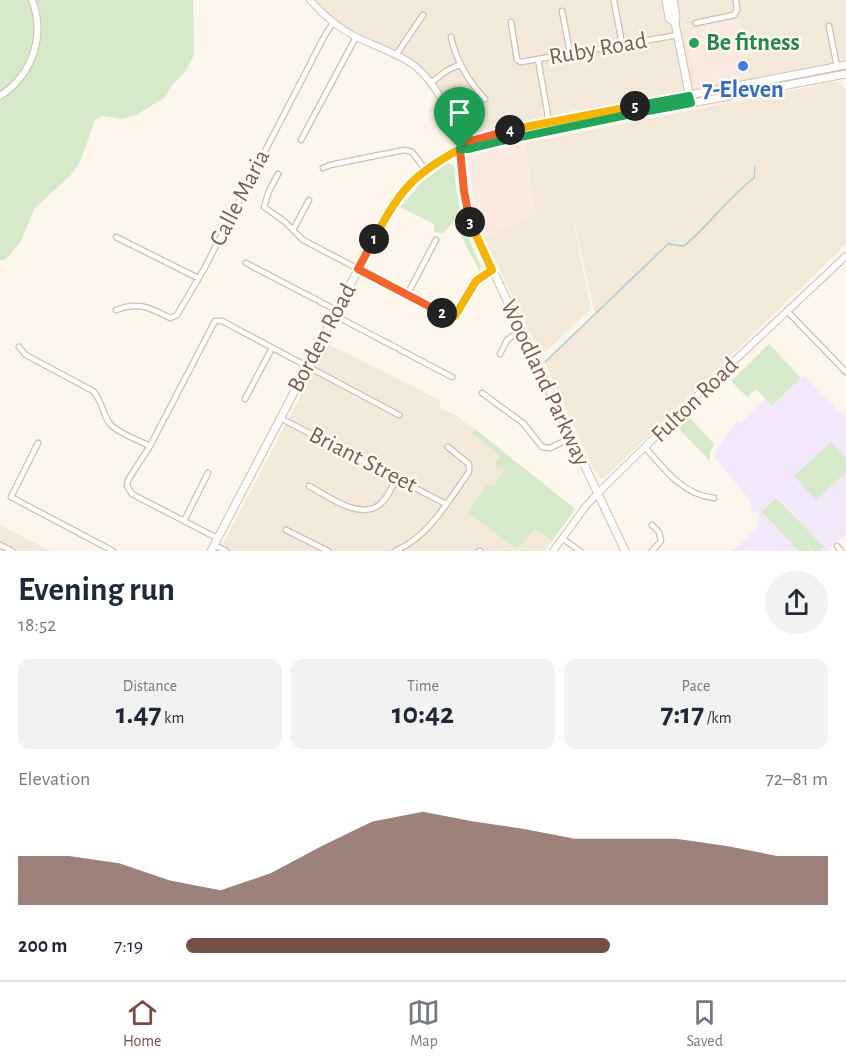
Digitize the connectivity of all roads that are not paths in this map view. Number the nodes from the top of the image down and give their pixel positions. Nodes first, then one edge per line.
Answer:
1 (32, 0) edge
2 (310, 0) edge
3 (666, 0) edge
4 (673, 0) edge
5 (736, 0) edge
6 (614, 1) edge
7 (562, 11) dead end
8 (423, 15) dead end
9 (510, 22) dead end
10 (333, 23) junction
11 (675, 23) junction
12 (696, 23) dead end
13 (829, 26) dead end
14 (678, 35) junction
15 (356, 37) junction
16 (451, 37) dead end
17 (622, 44) junction
18 (570, 53) junction
19 (396, 55) junction
20 (538, 59) junction
21 (461, 64) junction
22 (846, 65) edge
23 (837, 67) junction
24 (846, 74) edge
25 (431, 83) junction
26 (0, 96) edge
27 (485, 99) dead end
28 (690, 99) junction
29 (549, 122) junction
30 (301, 140) dead end
31 (460, 149) junction
32 (323, 168) dead end
33 (425, 169) junction
34 (278, 174) dead end
35 (309, 200) dead end
36 (293, 230) junction
37 (116, 237) dead end
38 (436, 240) dead end
39 (846, 256) edge
40 (246, 263) dead end
41 (358, 269) junction
42 (492, 270) junction
43 (198, 278) junction
44 (407, 295) junction
45 (116, 310) dead end
46 (788, 312) junction
47 (335, 313) junction
48 (520, 331) junction
49 (19, 347) dead end
50 (272, 348) junction
51 (500, 354) dead end
52 (307, 366) junction
53 (846, 372) edge
54 (452, 377) dead end
55 (482, 393) dead end
56 (245, 399) dead end
57 (399, 415) dead end
58 (280, 417) junction
59 (571, 438) junction
60 (38, 443) dead end
61 (150, 446) junction
62 (448, 447) dead end
63 (645, 447) junction
64 (208, 473) dead end
65 (397, 477) junction
66 (309, 486) dead end
67 (597, 495) junction
68 (714, 498) dead end
69 (446, 504) junction
70 (184, 521) junction
71 (652, 525) dead end
72 (286, 530) dead end
73 (562, 538) junction
74 (0, 544) edge
75 (214, 545) edge
76 (837, 546) dead end
77 (12, 551) edge
78 (113, 551) edge
79 (226, 551) edge
80 (328, 551) edge
81 (395, 551) edge
82 (553, 551) edge
83 (580, 551) edge
84 (625, 551) edge
85 (652, 551) edge
86 (841, 551) edge

1 - 26 street
2 - 10 street, Woodland Parkway
3 - 11 main road
4 - 11 main road
5 - 12 street
6 - 17 street
7 - 18 street
8 - 19 street
9 - 20 street, Ruby Road
10 - 15 street, Woodland Parkway
10 - 43 street, Calle Maria
11 - 14 main road
13 - 23 street
14 - 17 street, Ruby Road
14 - 28 main road
15 - 19 street, Woodland Parkway
15 - 30 street
16 - 21 street
17 - 18 street, Ruby Road
18 - 20 street, Ruby Road
19 - 25 street, Woodland Parkway
20 - 29 street
21 - 25 street
21 - 27 street
22 - 23 main road
23 - 28 main road
24 - 28 main road
25 - 31 street, Woodland Parkway
28 - 29 main road, Borden Road
28 - 31 main road
29 - 31 main road, Borden Road
31 - 33 main road, Borden Road
31 - 42 main road, Woodland Parkway
32 - 33 street
33 - 41 main road, Borden Road
34 - 36 street
35 - 36 street
36 - 41 street
37 - 43 street
38 - 44 street
39 - 46 street, Fulton Road
40 - 47 street
41 - 44 street
41 - 47 main road, Borden Road
42 - 44 street
42 - 48 main road, Woodland Parkway
43 - 45 street, Calle Maria
46 - 53 street
46 - 63 street, Fulton Road
47 - 52 main road, Borden Road
47 - 54 street
48 - 51 street
48 - 59 main road, Woodland Parkway
49 - 61 street
50 - 52 street
50 - 56 street
50 - 61 street
52 - 57 street
52 - 58 main road, Borden Road
55 - 59 street
58 - 65 street, Briant Street
58 - 75 main road, Borden Road
59 - 67 main road, Woodland Parkway
60 - 78 street
61 - 70 street
62 - 69 street
63 - 67 street, Fulton Road
63 - 68 street
64 - 70 street
65 - 66 street
65 - 69 street, Briant Street
67 - 73 street, Fulton Road
67 - 84 main road, Woodland Parkway
69 - 81 street
70 - 75 street
71 - 85 street
72 - 80 street
73 - 82 street, Fulton Road
73 - 83 street
74 - 77 street
75 - 79 street
76 - 86 street

